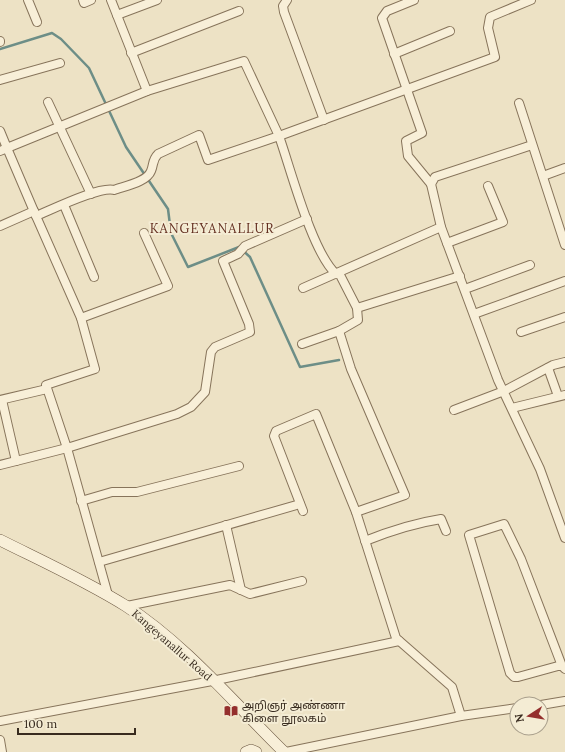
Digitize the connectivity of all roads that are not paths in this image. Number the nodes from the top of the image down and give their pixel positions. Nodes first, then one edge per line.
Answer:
1 (28, 0) edge
2 (83, 0) edge
3 (91, 0) edge
4 (111, 0) edge
5 (156, 0) edge
6 (287, 0) edge
7 (531, 0) edge
8 (410, 1) edge
9 (239, 11) dead end
10 (117, 15) junction
11 (37, 22) dead end
12 (450, 31) dead end
13 (132, 53) junction
14 (394, 54) junction
15 (60, 63) dead end
16 (0, 80) edge
17 (407, 90) junction
18 (147, 91) junction
19 (48, 102) dead end
20 (519, 103) dead end
21 (324, 120) junction
22 (60, 126) junction
23 (0, 131) edge
24 (279, 136) junction
25 (532, 145) junction
26 (4, 150) edge
27 (565, 168) edge
28 (542, 176) junction
29 (431, 184) junction
30 (488, 186) dead end
31 (92, 194) junction
32 (64, 205) junction
33 (35, 213) junction
34 (307, 219) junction
35 (0, 226) edge
36 (441, 227) junction
37 (144, 233) dead end
38 (447, 243) junction
39 (565, 246) edge
40 (530, 265) dead end
41 (338, 273) junction
42 (460, 276) junction
43 (94, 277) dead end
44 (565, 281) edge
45 (303, 288) dead end
46 (465, 289) junction
47 (356, 308) junction
48 (474, 314) junction
49 (565, 317) edge
50 (81, 318) junction
51 (338, 331) junction
52 (521, 332) dead end
53 (302, 344) dead end
54 (565, 362) edge
55 (548, 368) junction
56 (48, 388) junction
57 (504, 391) junction
58 (562, 396) edge
59 (1, 400) edge
60 (512, 408) junction
61 (454, 410) dead end
62 (67, 448) junction
63 (16, 461) junction
64 (0, 465) edge
65 (239, 466) dead end
66 (81, 501) junction
67 (356, 512) junction
68 (226, 525) junction
69 (446, 531) dead end
70 (565, 538) edge
71 (0, 540) edge
72 (365, 541) junction
73 (99, 562) junction
74 (302, 581) dead end
75 (241, 590) junction
76 (108, 595) junction
77 (127, 606) junction
78 (399, 641) junction
79 (564, 667) edge
80 (212, 680) junction
81 (565, 701) edge
82 (549, 704) edge
83 (509, 709) edge
84 (461, 716) junction
85 (0, 721) edge
86 (0, 740) edge
87 (2, 752) edge
88 (246, 752) edge
89 (256, 752) edge
90 (285, 752) edge

1 - 11 street
2 - 3 street
4 - 10 street
5 - 10 street
6 - 21 street
7 - 17 street
8 - 14 street
9 - 13 street
10 - 13 street
12 - 14 street
13 - 18 street
14 - 17 street
15 - 16 street
17 - 21 street
17 - 29 street
18 - 22 street
18 - 24 street
19 - 22 street
20 - 25 street
21 - 24 street
22 - 26 street
22 - 31 street
23 - 26 street
24 - 31 street
24 - 34 street
25 - 28 street
25 - 29 street
26 - 33 street
27 - 28 street
28 - 39 street
29 - 36 street
30 - 38 street
31 - 32 street
32 - 33 street
32 - 43 street
33 - 35 street
33 - 50 street
34 - 41 street
34 - 62 street
36 - 38 street
36 - 41 street
37 - 50 street
38 - 42 street
40 - 46 street
41 - 45 street
41 - 47 street
42 - 46 street
42 - 47 street
44 - 48 street
46 - 48 street
47 - 51 street
48 - 57 street
49 - 52 street
50 - 56 street
51 - 53 street
51 - 67 street
54 - 55 street
55 - 57 street
55 - 58 street
56 - 59 street
56 - 62 street
57 - 60 street
57 - 61 street
58 - 60 street
59 - 63 street
60 - 70 street
62 - 63 street
62 - 66 street
63 - 64 street
65 - 66 street
66 - 73 street
67 - 68 street
67 - 72 street
68 - 73 street
68 - 75 street
69 - 72 street
71 - 76 street, Kangeyanallur Road
72 - 78 street
73 - 76 street
74 - 75 street
75 - 77 street
76 - 77 street, Kangeyanallur Road
77 - 80 street, Kangeyanallur Road
78 - 80 street
78 - 84 street
79 - 79 street
80 - 85 street
80 - 90 street, Kangeyanallur Road
81 - 82 street
83 - 84 street
84 - 90 street
86 - 87 street
88 - 89 street

